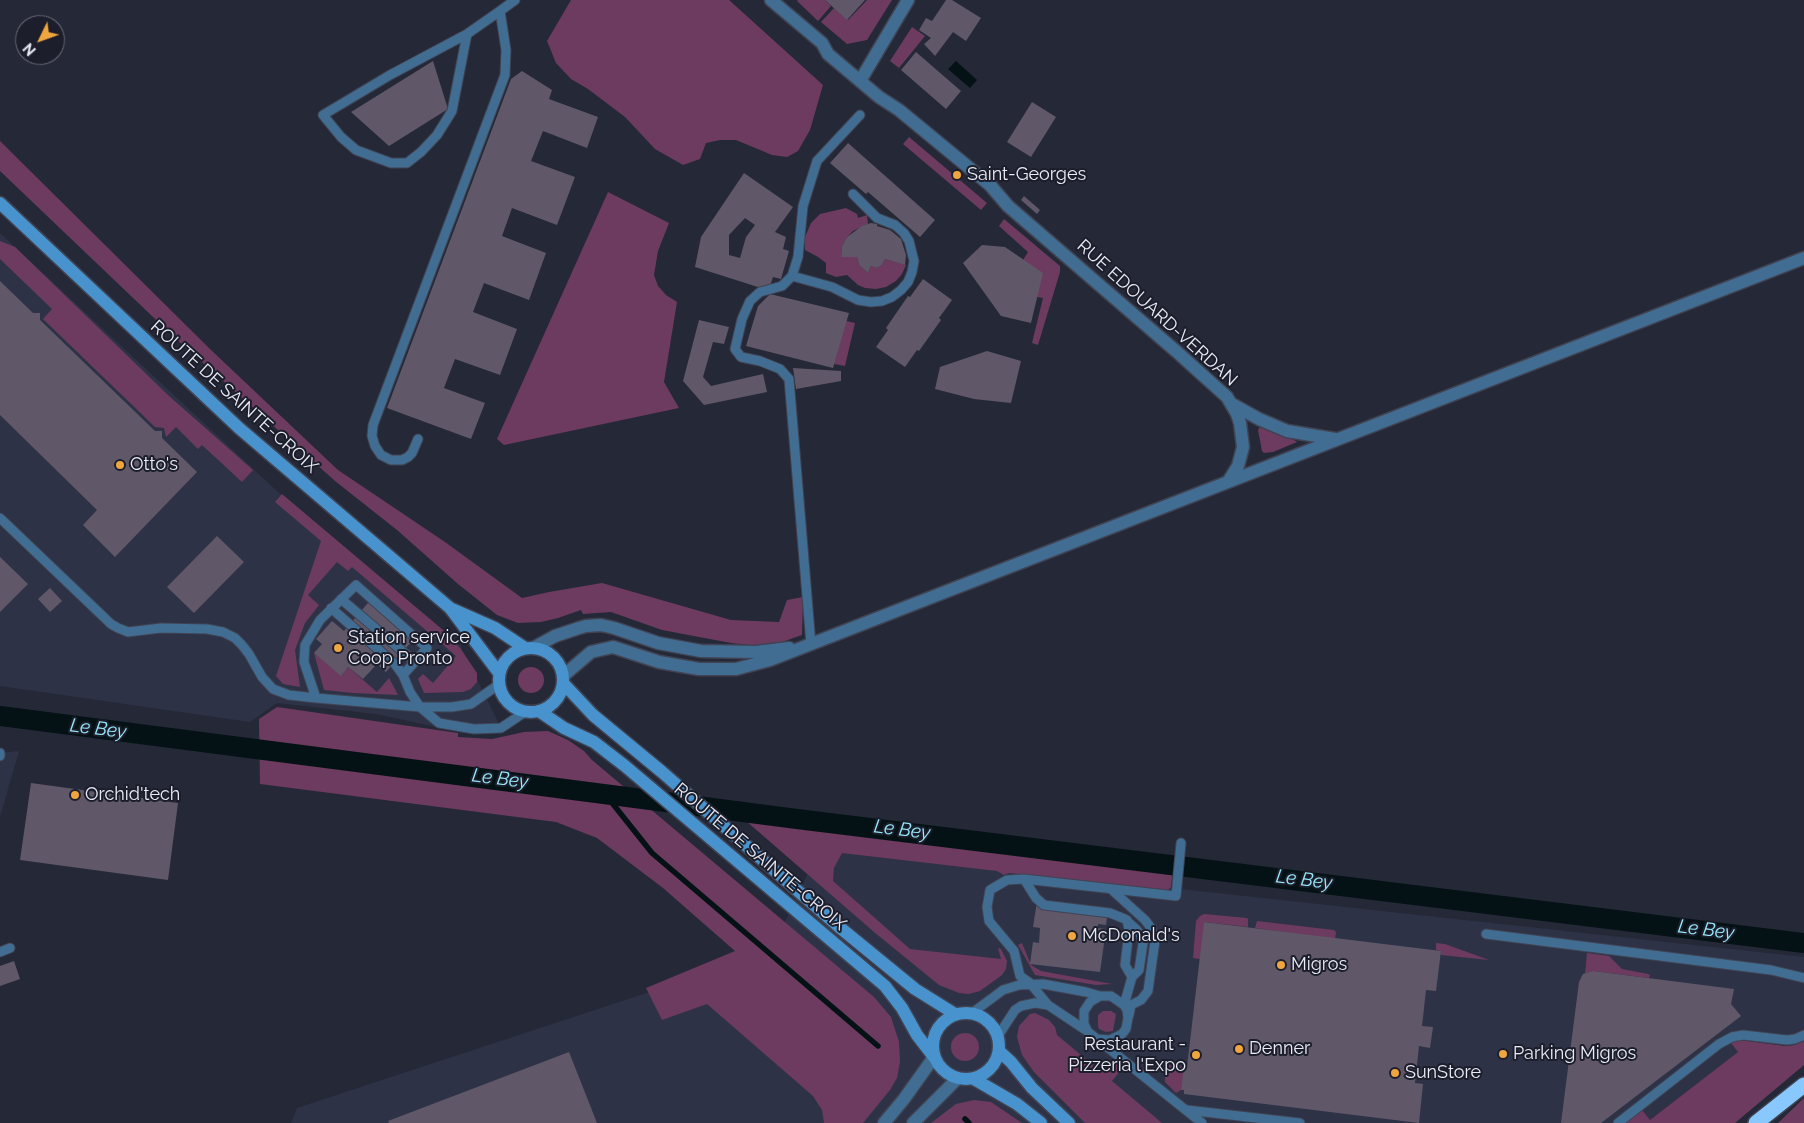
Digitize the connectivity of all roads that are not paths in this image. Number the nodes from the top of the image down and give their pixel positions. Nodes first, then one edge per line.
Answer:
1 (515, 0) edge
2 (771, 0) edge
3 (908, 0) edge
4 (500, 11) junction
5 (467, 34) junction
6 (860, 81) junction
7 (860, 115) dead end
8 (853, 194) dead end
9 (0, 204) edge
10 (1804, 258) edge
11 (792, 276) junction
12 (1232, 404) junction
13 (418, 440) dead end
14 (1338, 440) junction
15 (1228, 482) junction
16 (0, 518) edge
17 (342, 599) junction
18 (331, 608) junction
19 (450, 608) junction
20 (811, 645) junction
21 (530, 648) junction
22 (414, 662) junction
23 (403, 676) junction
24 (499, 679) junction
25 (563, 679) junction
26 (316, 698) junction
27 (420, 707) junction
28 (539, 711) junction
29 (525, 712) junction
30 (1181, 843) dead end
31 (1024, 880) junction
32 (1112, 889) junction
33 (1127, 920) junction
34 (1486, 934) dead end
35 (10, 948) dead end
36 (0, 952) edge
37 (1020, 976) junction
38 (1132, 977) junction
39 (1804, 978) edge
40 (1030, 983) junction
41 (1012, 987) junction
42 (1100, 996) junction
43 (1124, 1004) junction
44 (1048, 1005) junction
45 (972, 1013) junction
46 (955, 1014) junction
47 (1128, 1018) junction
48 (1087, 1031) junction
49 (1804, 1035) edge
50 (998, 1036) junction
51 (1097, 1039) junction
52 (999, 1051) junction
53 (934, 1056) junction
54 (957, 1079) junction
55 (974, 1079) junction
56 (1804, 1085) edge
57 (1187, 1110) junction
58 (884, 1123) edge
59 (913, 1123) edge
60 (1041, 1123) edge
61 (1069, 1123) edge
62 (1202, 1123) edge
63 (1300, 1123) edge
64 (1618, 1123) edge
65 (1756, 1123) edge

1 - 4 lane
2 - 6 street, RUE EDOUARD-VERDAN
3 - 6 street
4 - 5 lane
4 - 13 lane
5 - 5 lane
6 - 12 street, RUE EDOUARD-VERDAN
7 - 11 lane
8 - 11 lane
9 - 19 main road, ROUTE DE SAINTE-CROIX
10 - 14 street
11 - 20 lane
12 - 14 street
12 - 15 street, RUE EDOUARD-VERDAN
14 - 15 street
15 - 20 street
16 - 26 lane
17 - 18 lane
17 - 22 lane
17 - 22 lane
18 - 23 lane
18 - 26 lane
19 - 21 main road, ROUTE DE SAINTE-CROIX
19 - 24 main road, ROUTE DE SAINTE-CROIX
20 - 21 street
20 - 25 street
21 - 24 main road
21 - 25 main road
22 - 23 lane
23 - 27 lane
24 - 27 lane
24 - 29 main road
25 - 28 main road
25 - 46 main road, ROUTE DE SAINTE-CROIX
26 - 27 lane
27 - 29 lane
28 - 29 main road
28 - 53 main road, ROUTE DE SAINTE-CROIX
30 - 32 lane
31 - 32 lane
31 - 33 lane
31 - 37 lane
32 - 47 lane
33 - 38 lane
33 - 38 lane
34 - 39 lane
35 - 36 lane
37 - 40 lane
37 - 41 lane
38 - 43 lane
40 - 41 lane
40 - 42 lane
40 - 44 lane
41 - 45 lane
42 - 43 lane
42 - 48 lane
43 - 47 lane
44 - 48 lane
44 - 50 lane
45 - 46 main road
45 - 50 main road
46 - 53 main road
47 - 51 lane
48 - 51 lane
49 - 64 lane
50 - 52 main road
51 - 57 lane
52 - 55 main road
52 - 61 main road
53 - 54 main road
53 - 58 street
54 - 55 main road
54 - 59 street
55 - 60 main road
56 - 65 highway
57 - 62 lane
57 - 63 lane

